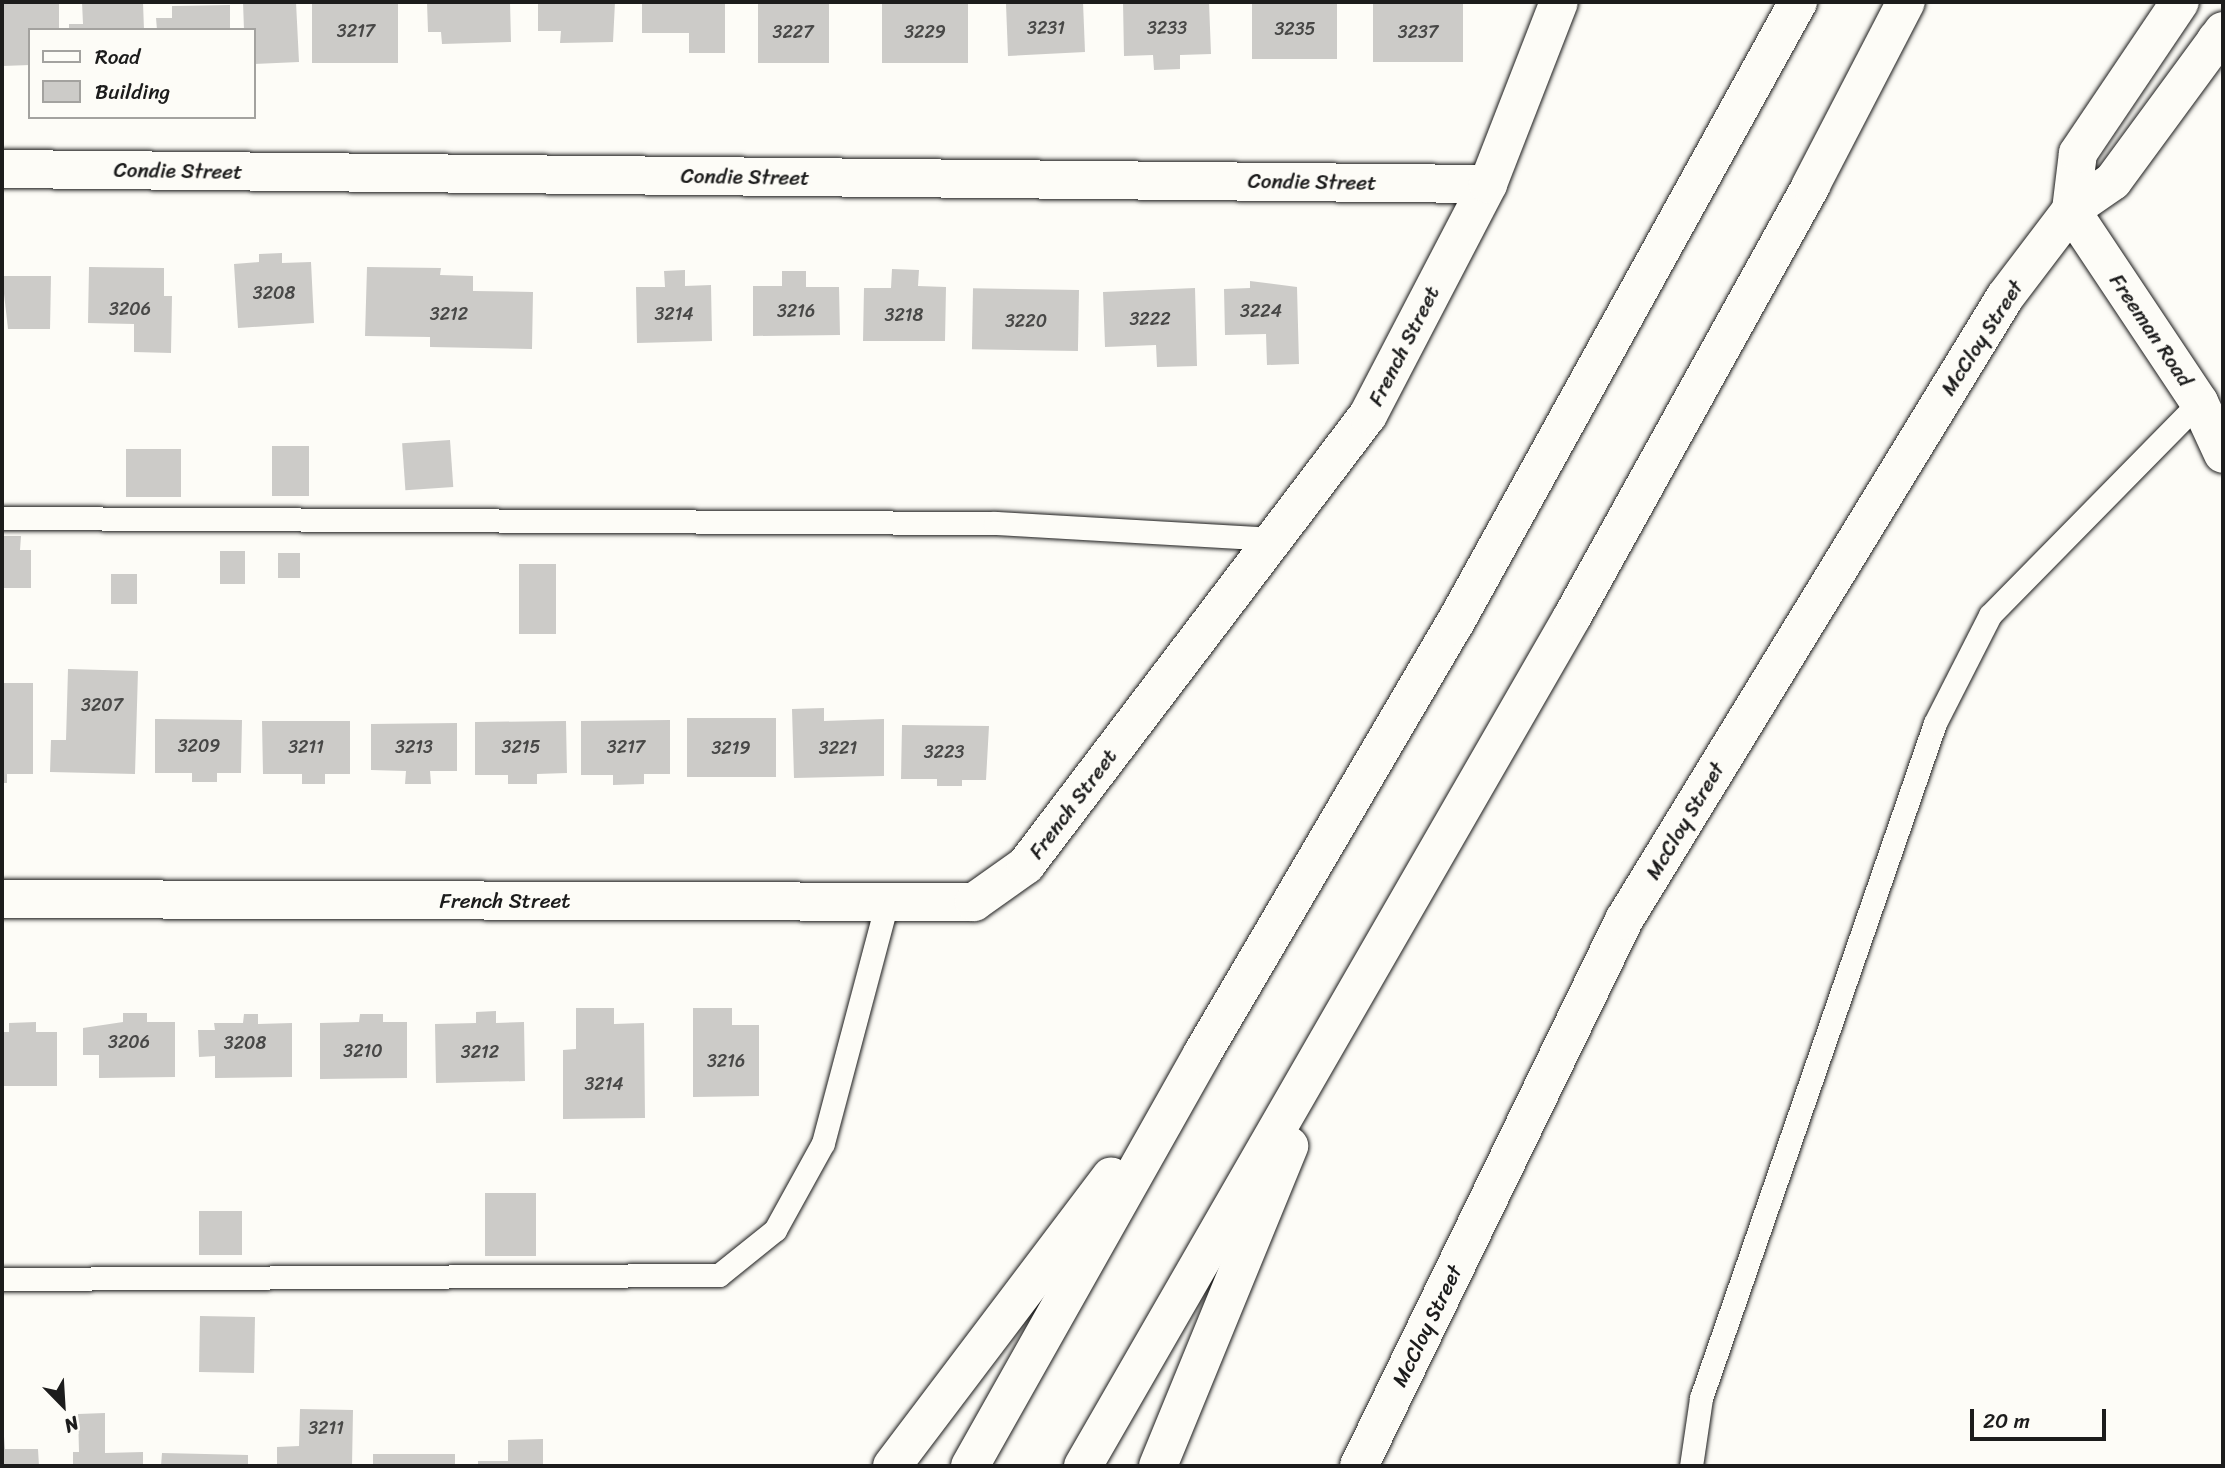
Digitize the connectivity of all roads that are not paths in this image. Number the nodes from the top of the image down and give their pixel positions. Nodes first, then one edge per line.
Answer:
1 (1559, 2) edge
2 (1798, 2) edge
3 (1906, 2) edge
4 (2180, 2) edge
5 (2221, 35) edge
6 (2, 169) edge
7 (1488, 184) junction
8 (2071, 210) junction
9 (2199, 402) junction
10 (2223, 454) edge
11 (2, 518) edge
12 (1276, 539) junction
13 (2, 899) edge
14 (887, 902) junction
15 (1338, 1024) junction
16 (1202, 1054) junction
17 (2, 1279) edge
18 (892, 1466) edge
19 (970, 1466) edge
20 (1083, 1466) edge
21 (1158, 1466) edge
22 (1359, 1466) edge
23 (1690, 1466) edge

1 - 7 main road, French Street
2 - 16 main road
3 - 15 main road
4 - 8 main road, McCloy Street
5 - 8 main road, McCloy Street
6 - 7 main road, Condie Street
7 - 12 main road, French Street
8 - 9 main road, Freeman Road
8 - 22 main road, McCloy Street
9 - 10 main road, Freeman Road
9 - 23 lane
11 - 12 lane
12 - 14 main road, French Street
13 - 14 main road, French Street
14 - 17 lane
15 - 20 main road
15 - 21 main road
16 - 18 main road
16 - 19 main road

